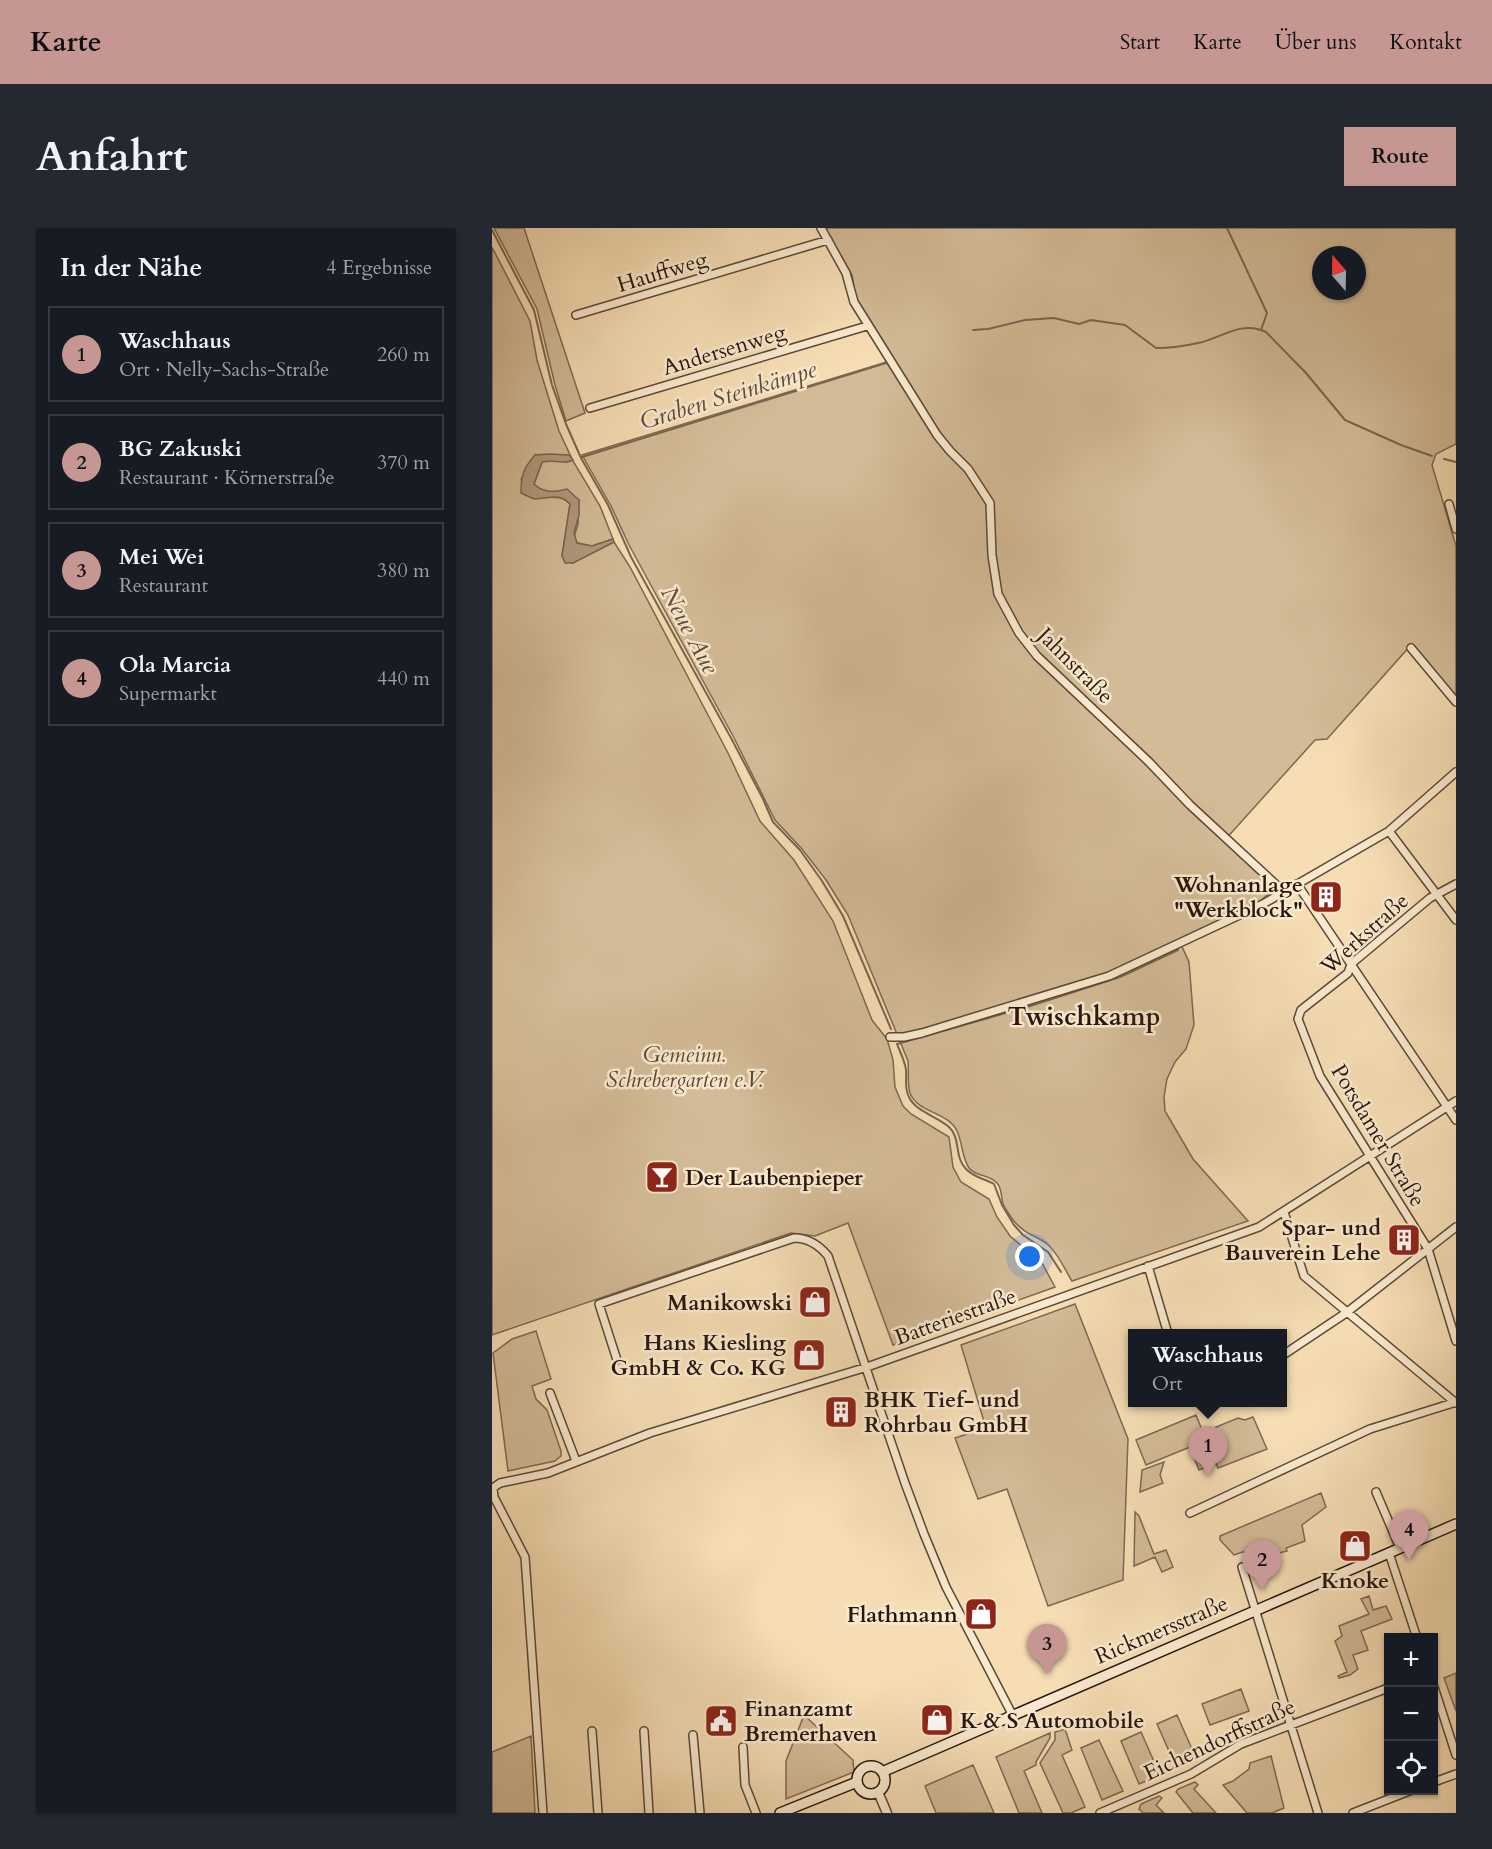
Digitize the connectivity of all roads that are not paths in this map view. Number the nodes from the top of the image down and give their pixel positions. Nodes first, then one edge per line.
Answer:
1 (821, 228) edge
2 (828, 240) junction
3 (576, 315) dead end
4 (867, 326) junction
5 (590, 408) dead end
6 (1449, 504) dead end
7 (1456, 530) edge
8 (1411, 648) dead end
9 (1456, 702) edge
10 (1456, 772) edge
11 (1389, 831) junction
12 (1297, 884) junction
13 (1456, 884) edge
14 (1284, 892) junction
15 (1436, 894) junction
16 (1456, 920) edge
17 (1351, 964) junction
18 (1299, 1013) joint
19 (890, 1037) dead end
20 (1456, 1101) edge
21 (1448, 1106) junction
22 (1456, 1120) edge
23 (1369, 1157) junction
24 (1284, 1212) junction
25 (1456, 1227) edge
26 (1428, 1249) junction
27 (1148, 1266) junction
28 (1346, 1313) junction
29 (1167, 1329) edge
30 (1456, 1341) edge
31 (1287, 1352) edge
32 (617, 1360) dead end
33 (867, 1366) junction
34 (550, 1393) dead end
35 (1456, 1402) edge
36 (576, 1461) junction
37 (1376, 1491) dead end
38 (1190, 1513) dead end
39 (1456, 1524) edge
40 (1400, 1548) junction
41 (1389, 1553) junction
42 (1242, 1567) dead end
43 (1257, 1610) junction
44 (1415, 1633) edge
45 (1384, 1690) edge
46 (1438, 1699) edge
47 (1012, 1714) junction
48 (1291, 1724) junction
49 (592, 1731) dead end
50 (644, 1731) dead end
51 (693, 1735) dead end
52 (743, 1747) dead end
53 (1456, 1755) edge
54 (882, 1772) junction
55 (1456, 1774) edge
56 (1438, 1781) edge
57 (857, 1782) junction
58 (878, 1792) junction
59 (1401, 1795) edge
60 (543, 1813) edge
61 (598, 1813) edge
62 (649, 1813) edge
63 (700, 1813) edge
64 (756, 1813) edge
65 (780, 1813) edge
66 (887, 1813) edge
67 (1100, 1813) edge
68 (1318, 1813) edge
69 (1353, 1813) edge

1 - 2 street, Jahnstraße
2 - 3 street, Hauffweg
2 - 4 street, Jahnstraße
4 - 5 street, Andersenweg
4 - 14 street, Jahnstraße
6 - 7 street
8 - 9 street
10 - 11 street
11 - 12 street
11 - 15 street
12 - 14 street
12 - 17 street
13 - 15 street, Werkstraße
14 - 19 street
15 - 16 street
15 - 17 street, Werkstraße
17 - 18 street, Werkstraße
17 - 21 street
18 - 23 street, Potsdamer Straße
20 - 21 street, Batteriestraße
21 - 22 street
21 - 23 street, Batteriestraße
23 - 24 street, Batteriestraße
23 - 26 street, Potsdamer Straße
24 - 27 street, Batteriestraße
24 - 28 street
25 - 26 street
26 - 28 street
26 - 30 street, Potsdamer Straße
27 - 29 street
27 - 33 street, Batteriestraße
28 - 31 street
28 - 35 street
32 - 33 street
33 - 36 street, Batteriestraße
33 - 47 street
34 - 36 street
35 - 38 street
36 - 60 street, Batteriestraße
37 - 40 street
39 - 40 main road, Rickmersstraße
40 - 41 main road, Rickmersstraße
41 - 43 main road, Rickmersstraße
41 - 44 street
42 - 43 street
43 - 47 main road, Rickmersstraße
43 - 48 street
45 - 48 street, Eichendorffstraße
46 - 53 street
47 - 54 main road, Rickmersstraße
48 - 67 street, Eichendorffstraße
48 - 68 street
49 - 61 street
50 - 62 street
51 - 63 street
52 - 64 street
54 - 57 main road, Rickmersstraße
54 - 58 main road
55 - 56 street
57 - 58 main road
57 - 65 main road, Rickmersstraße
58 - 66 street
59 - 69 street

